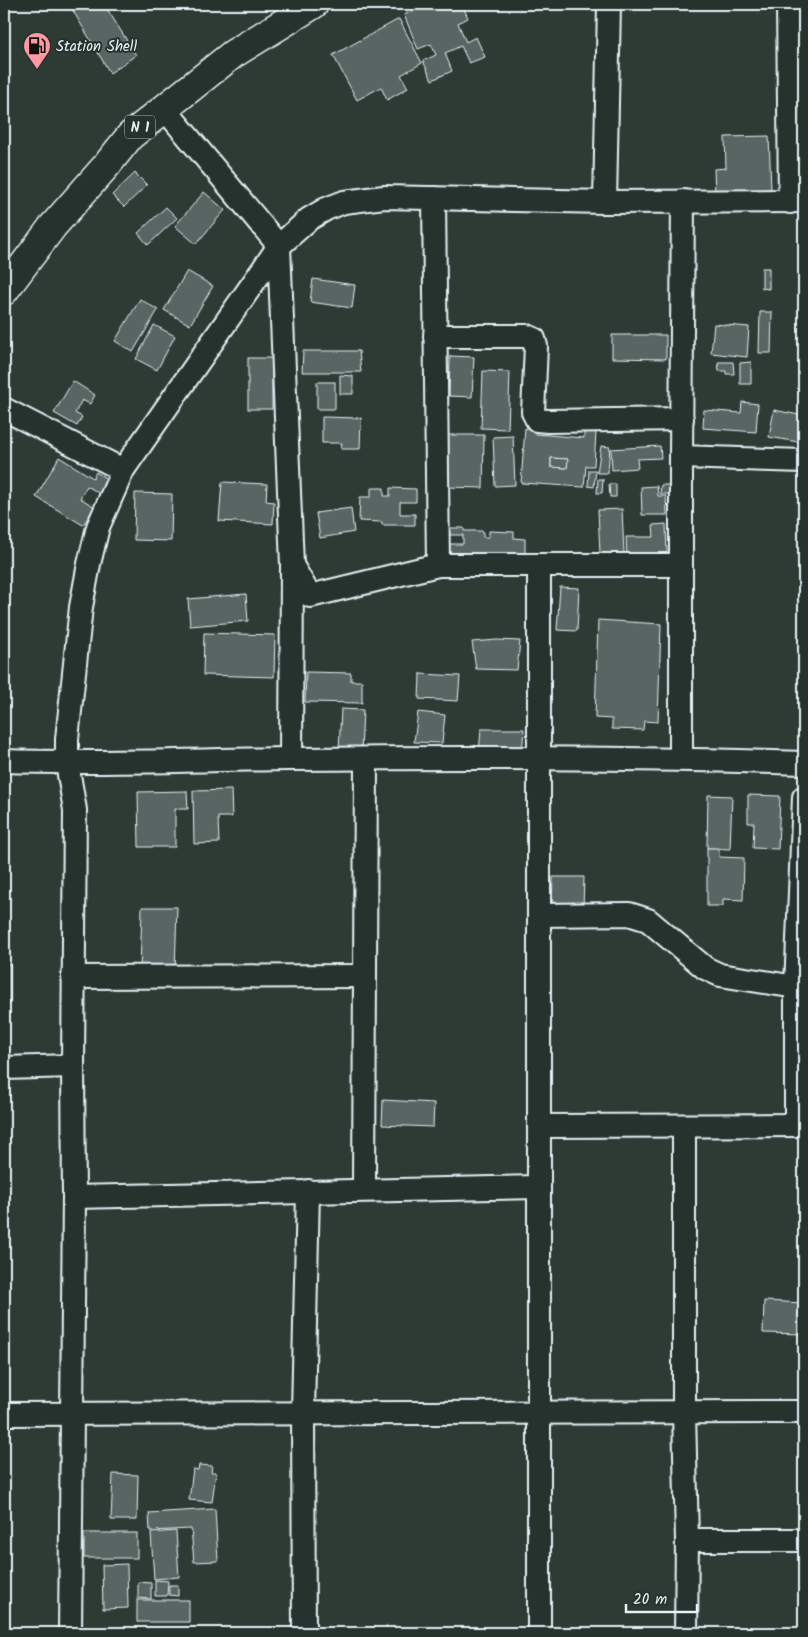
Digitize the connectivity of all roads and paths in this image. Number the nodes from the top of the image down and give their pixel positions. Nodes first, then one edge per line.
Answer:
1 (314, 4) edge
2 (609, 4) edge
3 (788, 4) edge
4 (796, 51) edge
5 (164, 108) junction
6 (434, 198) junction
7 (605, 202) junction
8 (683, 202) junction
9 (797, 202) edge
10 (279, 246) junction
11 (4, 291) edge
12 (435, 336) junction
13 (4, 408) edge
14 (682, 419) junction
15 (681, 457) junction
16 (804, 461) edge
17 (123, 470) junction
18 (438, 565) junction
19 (539, 565) junction
20 (681, 565) junction
21 (292, 566) junction
22 (681, 758) junction
23 (291, 759) junction
24 (366, 759) junction
25 (539, 759) junction
26 (4, 760) edge
27 (67, 763) junction
28 (804, 763) edge
29 (804, 797) edge
30 (802, 912) edge
31 (539, 914) junction
32 (365, 976) junction
33 (73, 977) junction
34 (796, 987) junction
35 (72, 1066) junction
36 (4, 1068) edge
37 (800, 1124) edge
38 (539, 1126) junction
39 (684, 1126) junction
40 (539, 1187) junction
41 (364, 1190) junction
42 (308, 1191) junction
43 (74, 1196) junction
44 (539, 1412) junction
45 (684, 1412) junction
46 (804, 1412) edge
47 (303, 1413) junction
48 (4, 1414) edge
49 (73, 1414) junction
50 (688, 1540) junction
51 (804, 1540) edge
52 (70, 1633) edge
53 (304, 1633) edge
54 (539, 1633) edge
55 (686, 1633) edge

1 - 5 highway, N 1
2 - 7 street
3 - 4 street
4 - 9 street
5 - 10 street
5 - 11 highway, N 1
6 - 7 street
6 - 10 street
6 - 12 street
7 - 8 street
8 - 9 street
8 - 14 street
10 - 17 street
10 - 21 street
12 - 14 street
12 - 18 street
13 - 17 street
14 - 15 street
15 - 16 street
15 - 20 street
17 - 27 street
18 - 19 street
18 - 21 street
19 - 20 street
19 - 25 street
20 - 22 street
21 - 23 street
22 - 25 street
22 - 28 street
23 - 24 street
23 - 27 street
24 - 25 street
24 - 32 street
25 - 31 street
26 - 27 street
27 - 33 street
29 - 30 street
30 - 34 street
31 - 34 street
31 - 38 street
32 - 33 street
32 - 41 street
33 - 35 street
34 - 37 street
35 - 36 street
35 - 43 street
37 - 39 street
38 - 39 street
38 - 40 street
39 - 45 street
40 - 41 street
40 - 44 street
41 - 42 street
42 - 43 street
42 - 47 street
43 - 49 street
44 - 45 street
44 - 47 street
44 - 54 street
45 - 46 street
45 - 50 street
47 - 49 street
47 - 53 street
48 - 49 street
49 - 52 street
50 - 51 street
50 - 55 street

